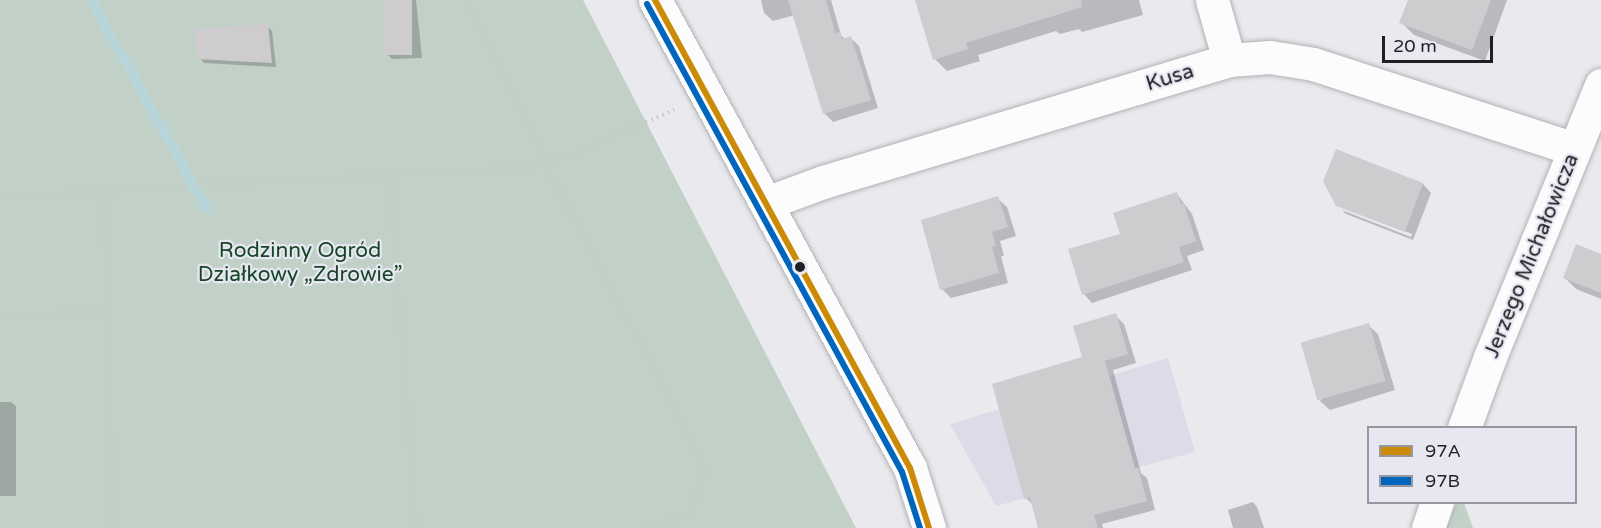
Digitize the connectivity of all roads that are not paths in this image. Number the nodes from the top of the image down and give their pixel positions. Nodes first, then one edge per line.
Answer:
1 (655, 0) edge
2 (1212, 0) edge
3 (1229, 60) junction
4 (1601, 85) edge
5 (1575, 149) junction
6 (766, 202) junction
7 (1465, 426) edge
8 (1436, 504) edge
9 (929, 528) edge
10 (1428, 528) edge

1 - 6 street
2 - 3 street
3 - 5 street, Kusa
3 - 6 street, Kusa
4 - 5 street, Jerzego Michałowicza
5 - 7 street, Jerzego Michałowicza
6 - 9 street
8 - 10 street

